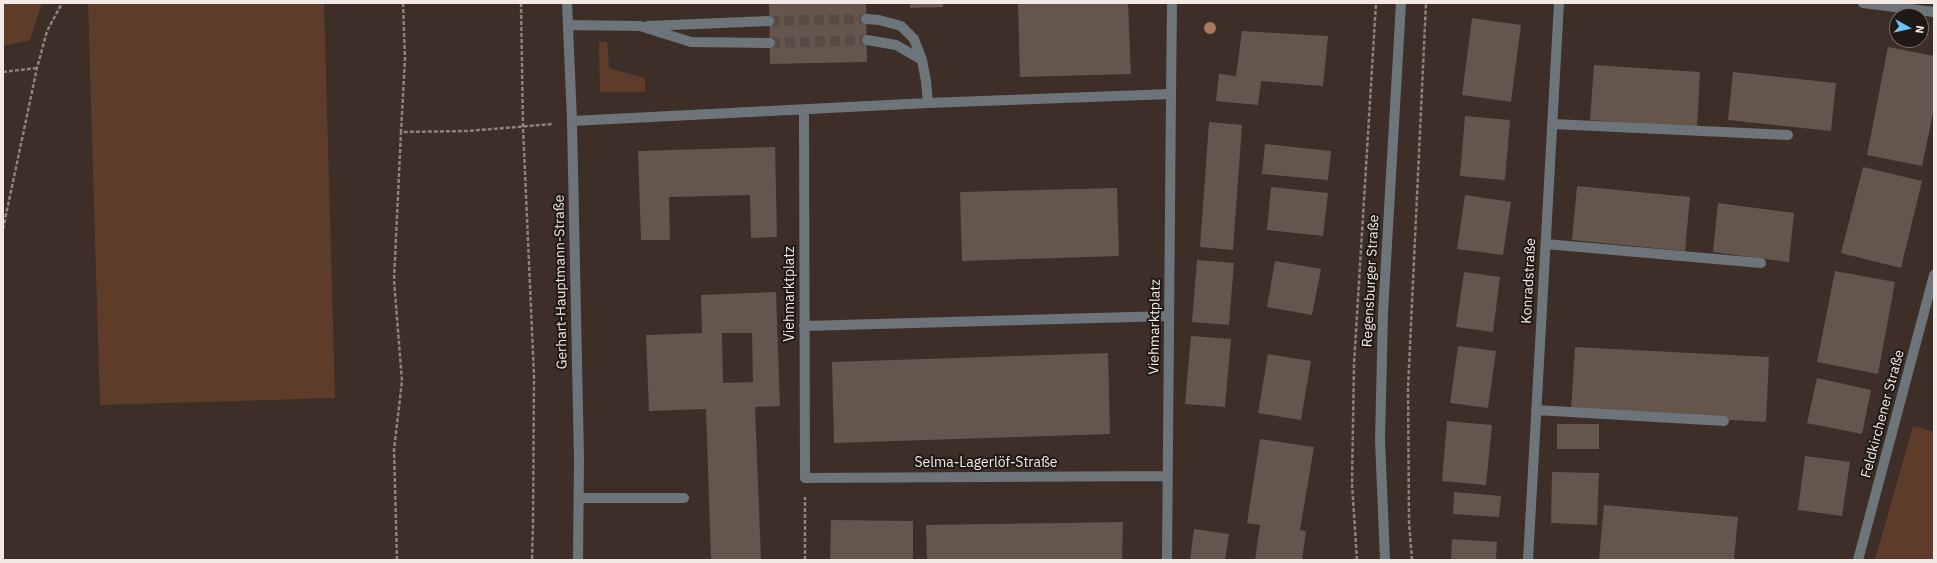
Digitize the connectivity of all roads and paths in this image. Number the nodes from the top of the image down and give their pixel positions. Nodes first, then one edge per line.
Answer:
1 (62, 3) edge
2 (403, 3) edge
3 (520, 3) edge
4 (567, 3) edge
5 (1172, 3) edge
6 (1376, 3) edge
7 (1401, 3) edge
8 (1426, 3) edge
9 (1559, 3) edge
10 (1863, 3) edge
11 (1934, 12) edge
12 (866, 19) tunnel mouth
13 (769, 21) tunnel mouth
14 (568, 25) junction
15 (640, 26) junction
16 (867, 40) tunnel mouth
17 (770, 43) tunnel mouth
18 (922, 60) junction
19 (37, 68) junction
20 (3, 72) edge
21 (1171, 94) junction
22 (928, 103) junction
23 (804, 110) junction
24 (572, 122) junction
25 (1552, 124) junction
26 (523, 127) junction
27 (401, 132) junction
28 (1788, 135) dead end
29 (3, 229) edge
30 (1546, 244) junction
31 (1761, 263) dead end
32 (1934, 274) edge
33 (1169, 316) junction
34 (804, 326) junction
35 (1536, 410) junction
36 (1724, 421) dead end
37 (1167, 476) junction
38 (805, 478) junction
39 (579, 498) junction
40 (684, 498) dead end
41 (396, 560) edge
42 (532, 560) edge
43 (578, 560) edge
44 (805, 560) edge
45 (1167, 560) edge
46 (1356, 560) edge
47 (1385, 560) edge
48 (1412, 560) edge
49 (1528, 560) edge
50 (1858, 560) edge

1 - 19 path
2 - 27 path
3 - 26 path
4 - 14 street, Gerhart-Hauptmann-Straße
5 - 21 street, Viehmarktplatz
6 - 46 path
7 - 47 street, Regensburger Straße
8 - 48 path
9 - 25 street, Konradstraße
10 - 11 street
12 - 18 street
13 - 15 street
14 - 15 street
14 - 24 street, Gerhart-Hauptmann-Straße
15 - 17 street
16 - 18 street
18 - 22 street
19 - 20 path
19 - 29 path
21 - 22 street
21 - 33 street, Viehmarktplatz
22 - 23 street
23 - 24 street
23 - 34 street, Viehmarktplatz
24 - 26 path
24 - 39 street, Gerhart-Hauptmann-Straße
25 - 28 street
25 - 30 street, Konradstraße
26 - 27 path
26 - 42 path
27 - 41 path
30 - 31 street
30 - 35 street, Konradstraße
32 - 50 street, Feldkirchener Straße
33 - 34 street
33 - 37 street, Viehmarktplatz
34 - 38 street, Viehmarktplatz
35 - 36 street
35 - 49 street, Konradstraße
37 - 38 street, Selma-Lagerlöf-Straße
37 - 45 street, Viehmarktplatz
38 - 44 path
39 - 40 street
39 - 43 street, Gerhart-Hauptmann-Straße

